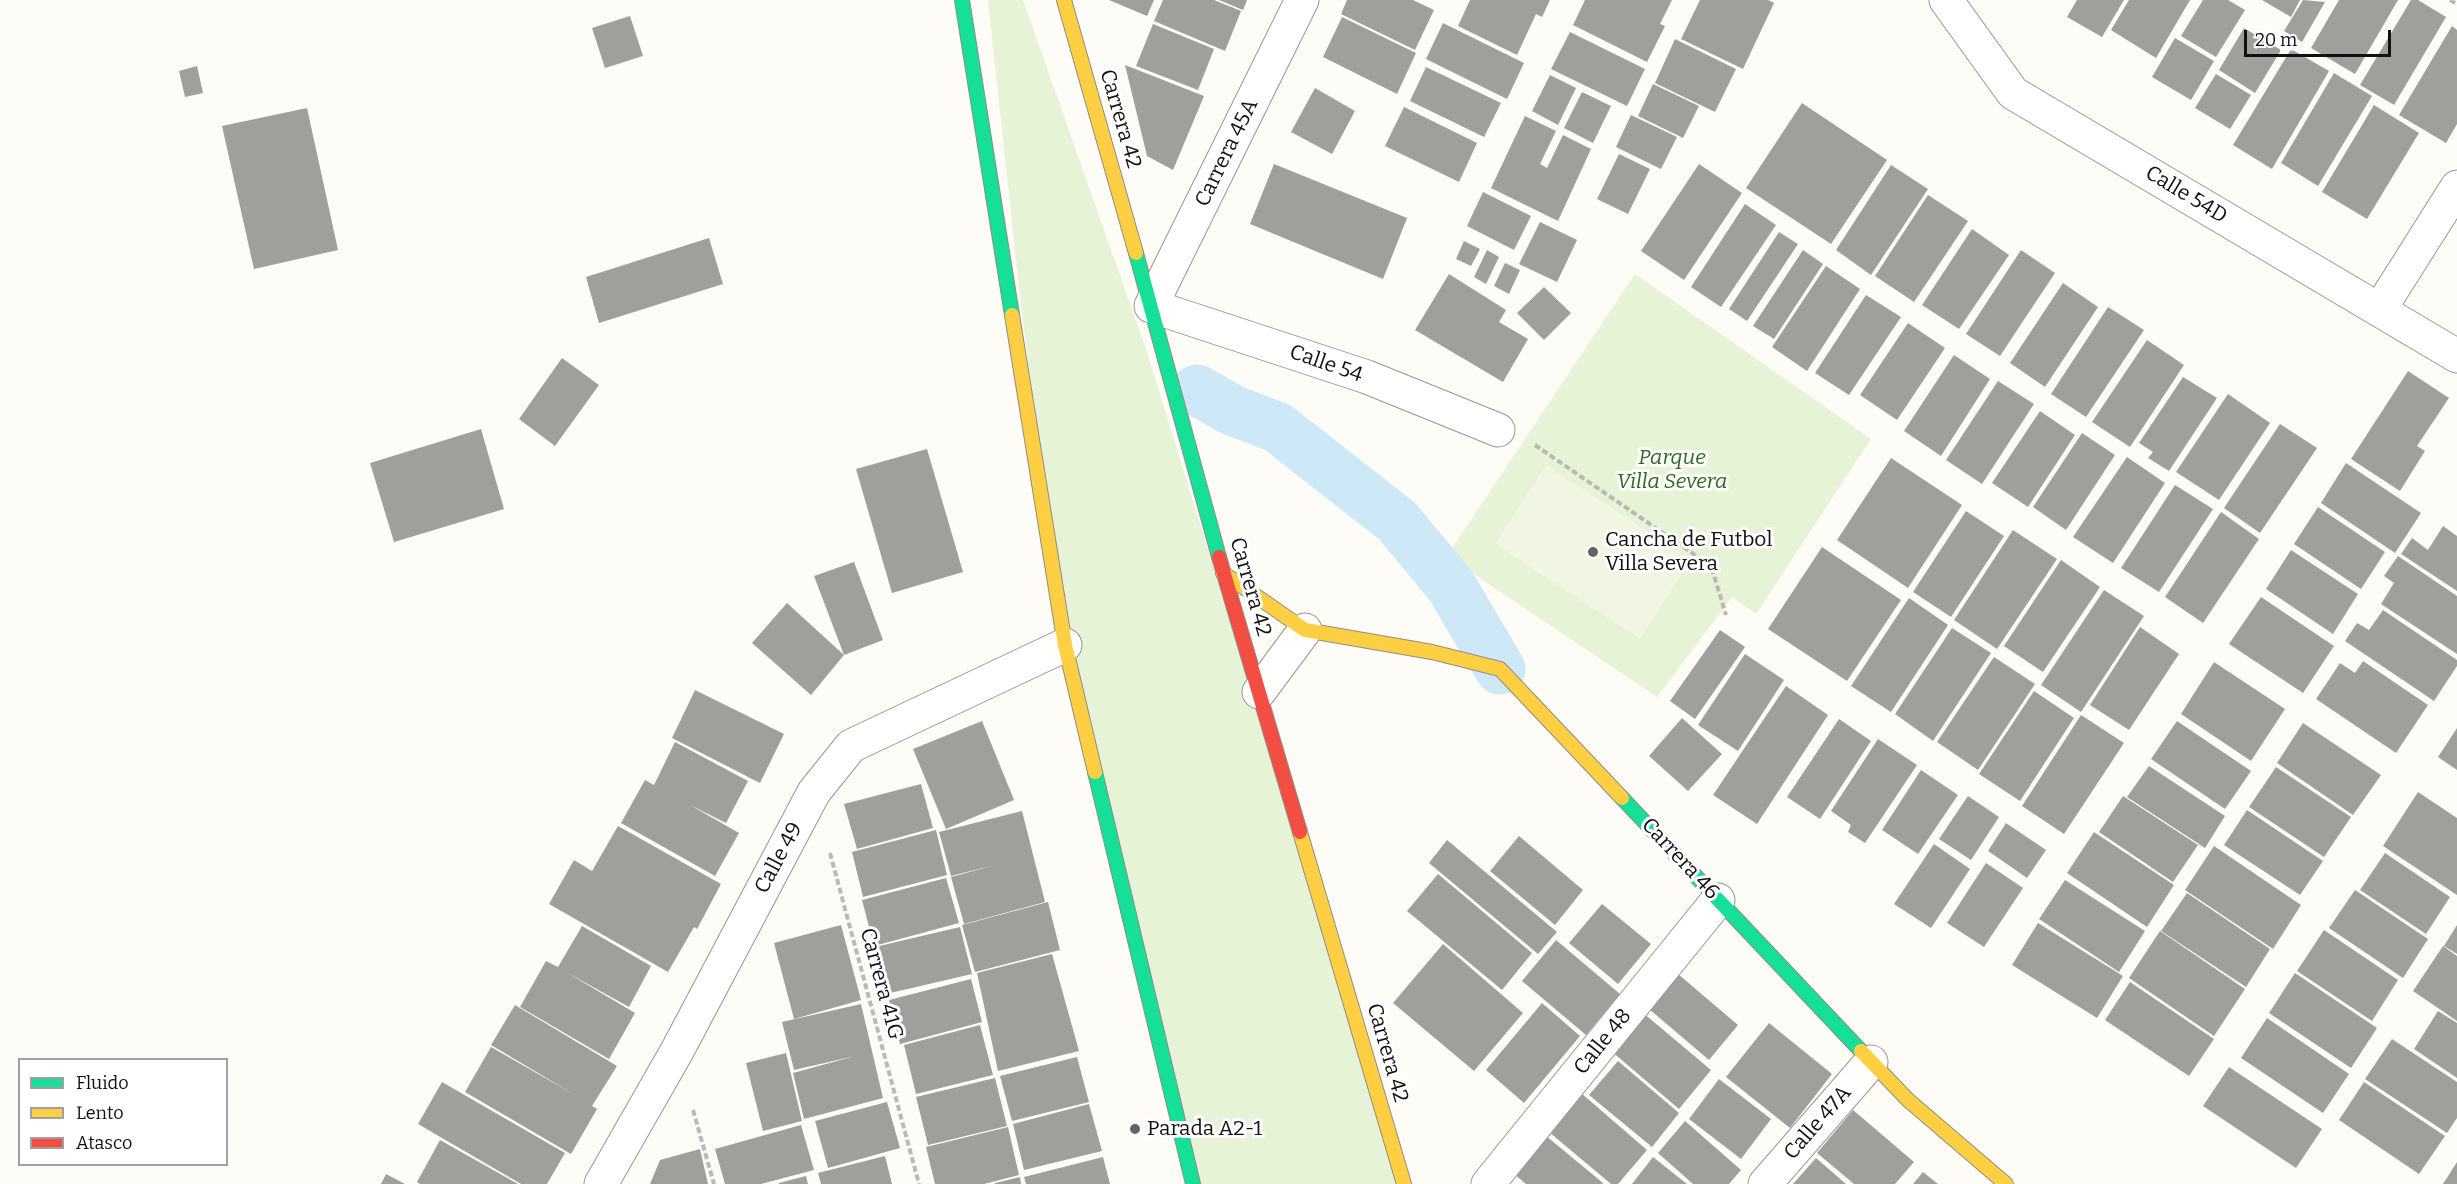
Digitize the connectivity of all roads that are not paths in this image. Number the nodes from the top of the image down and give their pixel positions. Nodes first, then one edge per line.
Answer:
1 (962, 0) edge
2 (1064, 0) edge
3 (1302, 0) edge
4 (1946, 0) edge
5 (2457, 187) edge
6 (1151, 306) junction
7 (2380, 309) junction
8 (2457, 356) edge
9 (1498, 430) road end
10 (1222, 573) junction
11 (1305, 630) junction
12 (1065, 645) junction
13 (1259, 692) junction
14 (1718, 900) junction
15 (1870, 1062) junction
16 (601, 1184) edge
17 (1193, 1184) edge
18 (1404, 1184) edge
19 (1488, 1184) edge
20 (1766, 1184) edge
21 (2006, 1184) edge

1 - 12 street
2 - 6 street, Carrera 42
3 - 6 street, Carrera 45A
4 - 7 street, Calle 54D
5 - 7 street
6 - 9 street, Calle 54
6 - 10 street, Carrera 42
7 - 8 street, Calle 54D
10 - 11 street, Carrera 46
10 - 13 street, Carrera 42
11 - 13 street
11 - 14 street, Carrera 46
12 - 16 street, Calle 49
12 - 17 street
13 - 18 street, Carrera 42
14 - 15 street, Carrera 46
14 - 19 street, Calle 48
15 - 20 street, Calle 47A
15 - 21 street, Carrera 46

